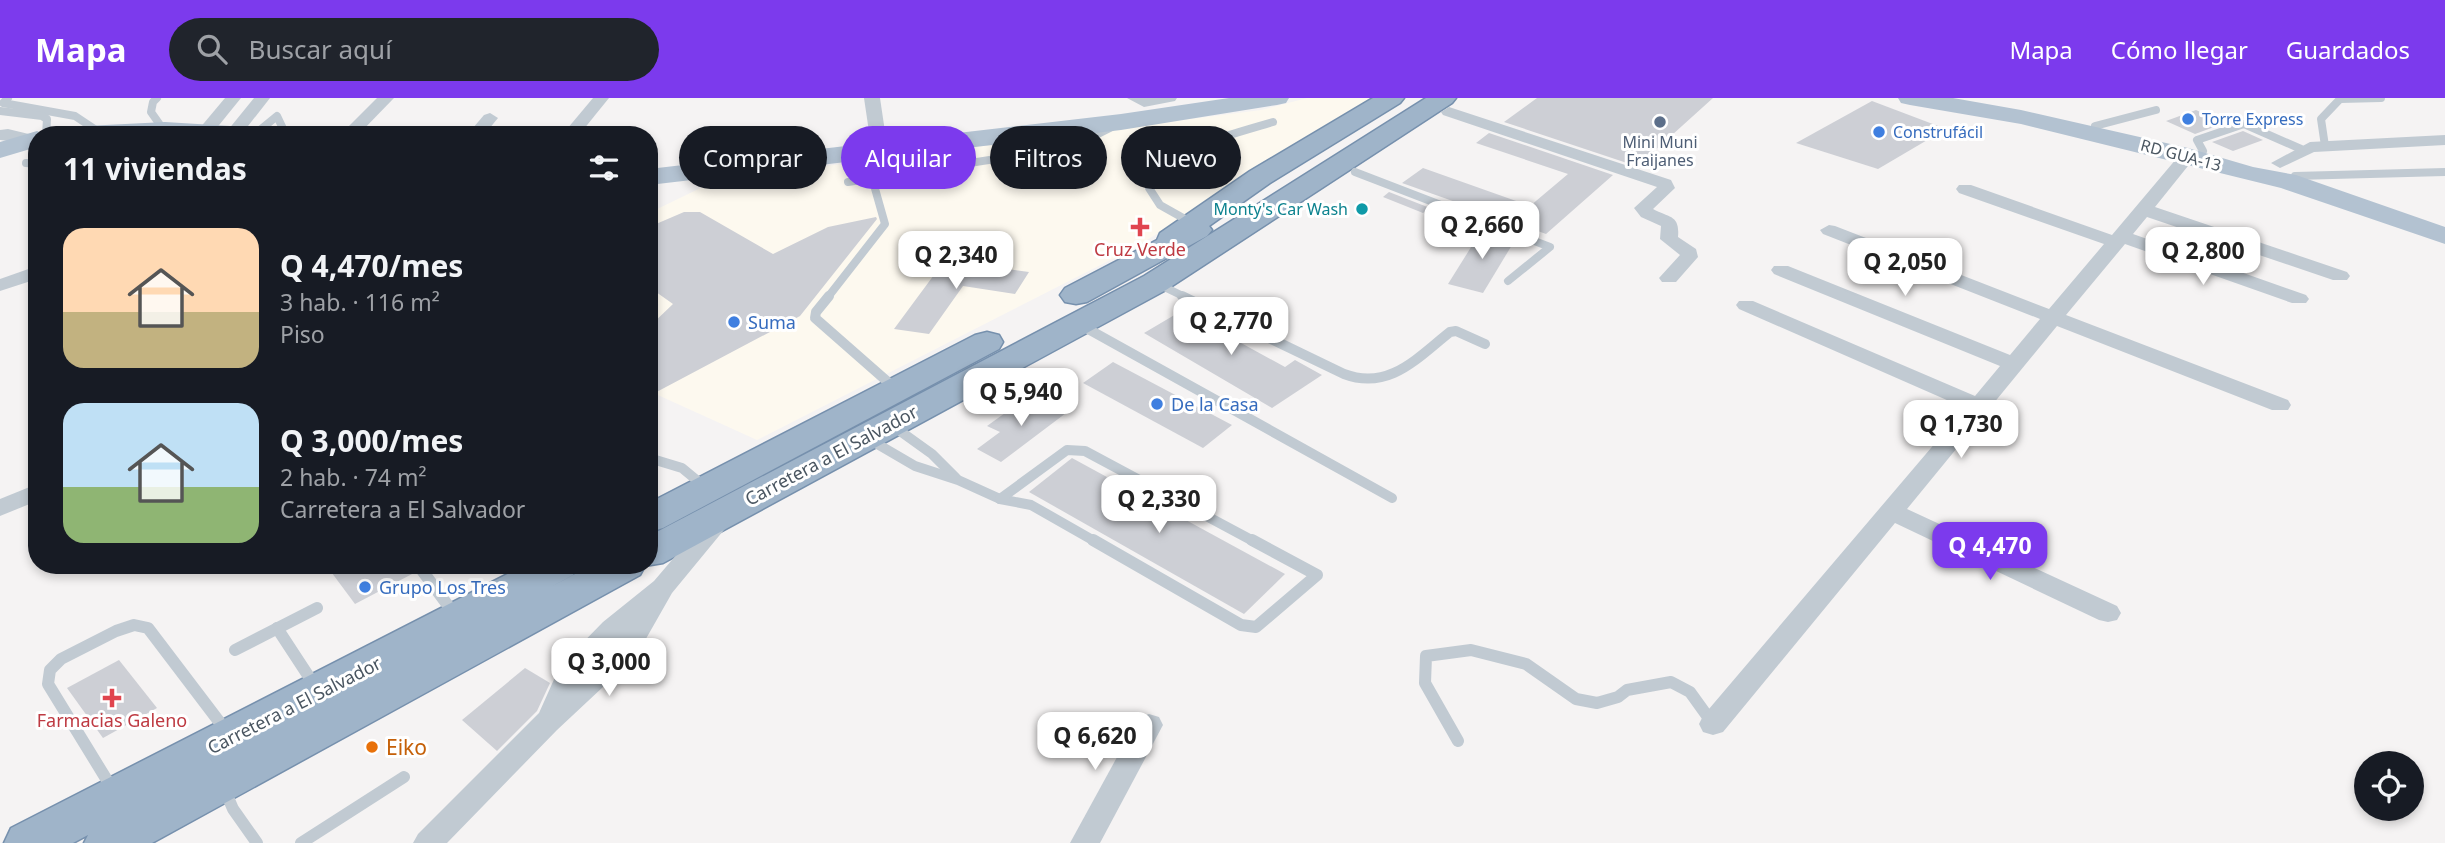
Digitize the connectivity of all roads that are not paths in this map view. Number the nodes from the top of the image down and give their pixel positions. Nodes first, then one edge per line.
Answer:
1 (8, 98) edge
2 (157, 98) edge
3 (233, 98) edge
4 (262, 98) edge
5 (386, 98) edge
6 (601, 98) edge
7 (872, 98) edge
8 (1169, 98) edge
9 (1391, 98) edge
10 (1417, 98) edge
11 (1910, 98) edge
12 (1957, 98) edge
13 (2381, 98) edge
14 (2340, 99) edge
15 (1139, 100) edge
16 (1453, 103) edge
17 (1275, 110) edge
18 (2156, 110) dead end
19 (0, 111) edge
20 (58, 111) junction
21 (490, 117) dead end
22 (1121, 122) junction
23 (2095, 125) junction
24 (40, 126) edge
25 (90, 126) edge
26 (161, 126) edge
27 (210, 126) edge
28 (249, 126) edge
29 (259, 126) edge
30 (282, 126) edge
31 (357, 126) edge
32 (482, 126) edge
33 (581, 126) edge
34 (876, 126) edge
35 (23, 140) edge
36 (976, 140) edge
37 (2445, 140) edge
38 (2325, 146) junction
39 (2195, 153) junction
40 (841, 156) edge
41 (976, 162) edge
42 (2291, 167) junction
43 (1355, 172) junction
44 (2445, 172) edge
45 (658, 176) edge
46 (875, 189) edge
47 (1965, 189) dead end
48 (2142, 209) junction
49 (1194, 223) junction
50 (1829, 230) dead end
51 (2445, 236) edge
52 (2118, 239) junction
53 (1782, 270) dead end
54 (28, 275) edge
55 (1141, 275) junction
56 (2340, 276) dead end
57 (1669, 278) dead end
58 (1508, 281) dead end
59 (0, 285) edge
60 (2299, 299) dead end
61 (1746, 305) dead end
62 (2052, 318) junction
63 (1076, 322) junction
64 (1007, 332) junction
65 (1485, 344) dead end
66 (2013, 364) junction
67 (2280, 405) dead end
68 (1978, 406) junction
69 (884, 417) junction
70 (658, 461) edge
71 (958, 480) junction
72 (779, 483) junction
73 (28, 496) edge
74 (1392, 498) dead end
75 (1000, 499) junction
76 (717, 500) junction
77 (0, 508) edge
78 (1891, 511) junction
79 (658, 524) edge
80 (658, 568) edge
81 (425, 574) edge
82 (542, 574) edge
83 (591, 574) edge
84 (609, 574) edge
85 (655, 574) edge
86 (317, 608) dead end
87 (2108, 612) dead end
88 (458, 619) junction
89 (277, 628) junction
90 (235, 650) dead end
91 (396, 690) junction
92 (319, 692) junction
93 (547, 722) joint
94 (1713, 724) joint
95 (1149, 725) dead end
96 (231, 737) junction
97 (1458, 741) dead end
98 (404, 776) dead end
99 (222, 782) junction
100 (117, 797) junction
101 (28, 843) edge
102 (108, 843) edge
103 (257, 843) edge
104 (301, 843) edge
105 (428, 843) edge
106 (1085, 843) edge

1 - 20 lane
2 - 26 lane
3 - 27 street
4 - 28 street
5 - 31 street
6 - 33 street
7 - 34 street
8 - 15 street
9 - 49 highway
10 - 55 highway, Carretera a El Salvador
11 - 39 main road, RD GUA-13
12 - 23 main road, RD GUA-13
13 - 14 lane
14 - 38 lane
16 - 43 highway
16 - 55 highway, Carretera a El Salvador
16 - 57 street
17 - 22 main road
17 - 49 lane
18 - 23 lane
19 - 35 lane
20 - 24 lane
20 - 25 lane
21 - 32 street
22 - 36 main road
22 - 41 lane
23 - 39 main road, RD GUA-13
29 - 30 lane
37 - 38 street
38 - 42 street
39 - 42 main road
39 - 42 main road, RD GUA-13
39 - 42 lane
39 - 48 street
40 - 45 main road
42 - 44 lane
42 - 51 main road, RD GUA-13
43 - 55 highway
43 - 58 lane
46 - 69 lane
47 - 52 street
48 - 52 street
48 - 56 street
49 - 55 highway
50 - 62 street
52 - 60 street
52 - 62 street
53 - 66 street
54 - 59 street
55 - 63 highway, Carretera a El Salvador
55 - 64 highway, Carretera a El Salvador
55 - 65 lane
61 - 68 street
62 - 66 street
62 - 67 street
63 - 64 highway
63 - 69 highway, Carretera a El Salvador
63 - 74 lane
64 - 69 highway, Carretera a El Salvador
64 - 72 highway
66 - 68 street
68 - 78 street
69 - 71 lane
69 - 71 lane
69 - 72 highway, Carretera a El Salvador
69 - 76 highway, Carretera a El Salvador
70 - 76 lane
71 - 75 lane
72 - 76 highway, Carretera a El Salvador
73 - 77 street
75 - 75 lane
76 - 79 highway, Carretera a El Salvador
76 - 80 highway, Carretera a El Salvador
78 - 87 street
78 - 94 street
81 - 88 lane
82 - 88 highway, Carretera a El Salvador
83 - 91 highway
84 - 91 highway, Carretera a El Salvador
85 - 93 street
86 - 89 lane
88 - 92 highway, Carretera a El Salvador
89 - 90 lane
89 - 92 lane
91 - 99 highway, Carretera a El Salvador
92 - 96 highway, Carretera a El Salvador
93 - 105 street
94 - 97 lane
95 - 106 street
96 - 100 highway, Carretera a El Salvador
96 - 100 lane
98 - 104 lane
99 - 102 highway, Carretera a El Salvador
99 - 103 lane
100 - 101 highway, Carretera a El Salvador

